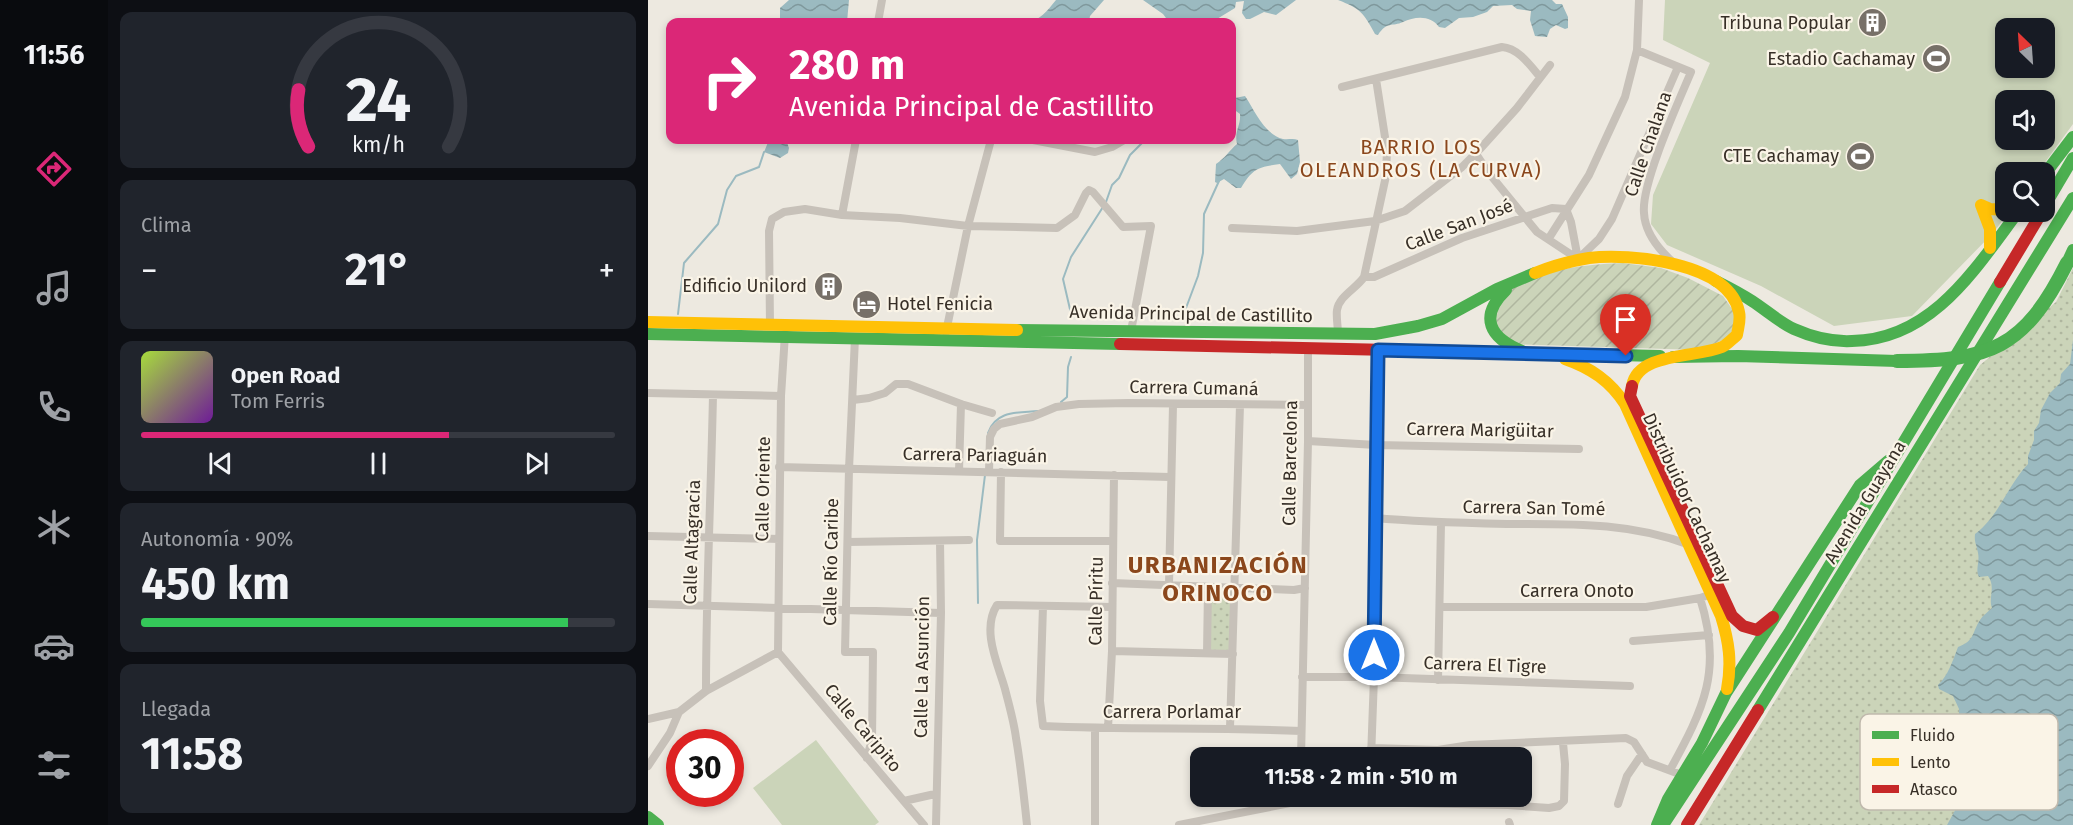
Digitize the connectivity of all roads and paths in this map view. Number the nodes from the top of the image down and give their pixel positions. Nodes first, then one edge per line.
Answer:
1 (882, 0) edge
2 (1638, 0) edge
3 (879, 18) edge
4 (1637, 50) junction
5 (1551, 65) dead end
6 (1678, 67) junction
7 (1540, 77) junction
8 (1376, 80) junction
9 (1342, 87) dead end
10 (2073, 137) edge
11 (855, 144) edge
12 (990, 144) edge
13 (1054, 144) edge
14 (1117, 144) edge
15 (1476, 154) junction
16 (2073, 158) edge
17 (2054, 162) edge
18 (2055, 188) edge
19 (2073, 198) edge
20 (1566, 209) junction
21 (1995, 209) edge
22 (842, 215) junction
23 (1524, 217) junction
24 (1375, 221) junction
25 (2010, 222) edge
26 (2036, 222) edge
27 (968, 226) junction
28 (1232, 228) dead end
29 (1549, 238) junction
30 (1990, 248) junction
31 (2070, 257) edge
32 (1578, 259) junction
33 (1678, 266) junction
34 (1364, 277) junction
35 (1518, 280) junction
36 (1716, 280) junction
37 (648, 322) edge
38 (770, 326) junction
39 (785, 331) junction
40 (1131, 331) junction
41 (648, 334) edge
42 (946, 334) junction
43 (1338, 334) junction
44 (855, 338) junction
45 (1308, 348) junction
46 (1378, 350) junction
47 (1554, 355) junction
48 (1673, 357) junction
49 (648, 393) edge
50 (713, 395) junction
51 (781, 396) junction
52 (853, 400) junction
53 (961, 404) junction
54 (1173, 405) junction
55 (1240, 405) junction
56 (1308, 405) junction
57 (992, 413) dead end
58 (1308, 441) junction
59 (1376, 445) junction
60 (1579, 449) dead end
61 (1895, 457) junction
62 (779, 467) junction
63 (849, 469) junction
64 (959, 471) junction
65 (986, 471) junction
66 (1001, 472) junction
67 (1114, 475) junction
68 (1170, 477) junction
69 (1375, 518) junction
70 (1441, 523) junction
71 (648, 536) edge
72 (711, 537) junction
73 (779, 539) junction
74 (969, 540) dead end
75 (940, 541) junction
76 (1113, 541) junction
77 (848, 542) junction
78 (1690, 545) junction
79 (1112, 583) junction
80 (1169, 585) junction
81 (1208, 588) junction
82 (1235, 588) junction
83 (1305, 588) junction
84 (1706, 596) junction
85 (648, 604) edge
86 (1043, 606) junction
87 (706, 607) junction
88 (1112, 607) junction
89 (1441, 607) junction
90 (778, 608) junction
91 (846, 610) junction
92 (1779, 610) junction
93 (941, 613) junction
94 (1709, 634) junction
95 (1633, 641) dead end
96 (1112, 651) junction
97 (778, 652) junction
98 (1207, 653) junction
99 (1233, 654) junction
100 (1302, 677) junction
101 (1374, 677) junction
102 (1438, 680) junction
103 (1630, 686) dead end
104 (706, 691) junction
105 (1726, 693) junction
106 (679, 712) junction
107 (648, 719) edge
108 (1095, 728) junction
109 (1108, 728) junction
110 (1230, 728) junction
111 (1301, 731) junction
112 (1563, 743) junction
113 (1301, 747) edge
114 (1371, 747) edge
115 (1457, 747) edge
116 (1642, 754) junction
117 (867, 758) junction
118 (648, 766) edge
119 (1676, 773) junction
120 (935, 794) junction
121 (904, 801) junction
122 (1618, 804) dead end
123 (1263, 807) edge
124 (1532, 807) edge
125 (648, 817) edge
126 (658, 825) edge
127 (924, 825) edge
128 (936, 825) edge
129 (1027, 825) edge
130 (1095, 825) edge
131 (1179, 825) edge
132 (1657, 825) edge
133 (1663, 825) edge
134 (1687, 825) edge

1 - 3 street
2 - 4 street, Calle Chalana
4 - 6 street, Calle Chalana
4 - 20 street, Calle Chalana
5 - 7 street
6 - 32 street, Calle Chalana
6 - 33 street, Calle Chalana
7 - 8 street
7 - 15 street
8 - 9 street
8 - 24 street
10 - 17 main road
11 - 22 street
12 - 27 street
13 - 14 street
15 - 23 street
15 - 24 street
16 - 18 main road
19 - 134 main road, Avenida Guayana
20 - 23 street, Calle San José
20 - 29 street, Calle Chalana
20 - 32 street
21 - 30 main road
22 - 27 street
22 - 38 street
23 - 29 street
23 - 34 street, Calle San José
24 - 28 street
24 - 34 street
25 - 30 main road, Avenida Principal de Castillito
26 - 61 main road, Avenida Guayana
27 - 40 street
27 - 42 street
29 - 32 street
30 - 36 main road, Avenida Principal de Castillito
31 - 48 main road, bridge
32 - 33 main road, Avenida Principal de Castillito
32 - 35 main road, Avenida Principal de Castillito
33 - 36 main road, Avenida Principal de Castillito
34 - 43 street
35 - 43 main road, Avenida Principal de Castillito
35 - 47 main road
36 - 48 main road
37 - 38 main road, Avenida Principal de Castillito
38 - 39 main road, Avenida Principal de Castillito
39 - 41 main road, Avenida Principal de Castillito
39 - 42 main road, Avenida Principal de Castillito
39 - 44 main road, Avenida Principal de Castillito
39 - 51 street, Calle Oriente
40 - 42 main road, Avenida Principal de Castillito
40 - 43 main road, Avenida Principal de Castillito
42 - 44 main road, Avenida Principal de Castillito
42 - 45 main road, Avenida Principal de Castillito
44 - 52 street, Calle Río Caribe
45 - 46 main road, Avenida Principal de Castillito
45 - 56 street, Calle Barcelona
46 - 47 main road, Avenida Principal de Castillito
46 - 59 street
47 - 48 main road, Avenida Principal de Castillito
47 - 78 main road, Distribuidor Cachamay
48 - 92 main road, Distribuidor Cachamay
49 - 50 street
50 - 51 street
50 - 72 street, Calle Altagracia
51 - 62 street, Calle Oriente
52 - 53 street
52 - 63 street, Calle Río Caribe
53 - 57 street
53 - 64 street
54 - 55 street, Carrera Cumaná
54 - 65 street, Carrera Cumaná
54 - 68 street
55 - 56 street, Carrera Cumaná
55 - 82 street
56 - 58 street, Calle Barcelona
58 - 59 street, Carrera Marigüitar
58 - 83 street, Calle Barcelona
59 - 60 street, Carrera Marigüitar
59 - 69 street
61 - 92 main road, Distribuidor Cachamay
61 - 133 main road, Avenida Guayana
62 - 63 street, Carrera Pariaguán
62 - 73 street, Calle Oriente
63 - 64 street, Carrera Pariaguán
63 - 77 street, Calle Río Caribe
64 - 65 street, Carrera Pariaguán
65 - 66 street, Carrera Pariaguán
66 - 67 street, Carrera Pariaguán
66 - 76 street
67 - 68 street, Carrera Pariaguán
67 - 76 street, Calle Píritu
68 - 80 street
69 - 70 street, Carrera San Tomé
69 - 101 street
70 - 78 street, Carrera San Tomé
70 - 89 street
71 - 72 street
72 - 73 street
72 - 87 street, Calle Altagracia
73 - 90 street, Calle Oriente
74 - 75 street
75 - 77 street
75 - 93 street, Calle La Asunción
76 - 79 street, Calle Píritu
77 - 91 street, Calle Río Caribe
78 - 84 main road, Distribuidor Cachamay
79 - 80 street
79 - 88 street, Calle Píritu
80 - 81 street
81 - 82 street
81 - 98 street
82 - 83 street
82 - 99 street
83 - 100 street, Calle Barcelona
84 - 89 street, Carrera Onoto
84 - 94 street
84 - 105 main road, Distribuidor Cachamay
85 - 87 street
86 - 88 street
86 - 108 street, Carrera Porlamar
86 - 129 street
87 - 90 street
87 - 104 street, Calle Altagracia
88 - 96 street, Calle Píritu
89 - 102 street
90 - 91 street
90 - 97 street, Calle Oriente
91 - 93 street
91 - 117 street, Calle Río Caribe
92 - 105 main road, Distribuidor Cachamay
93 - 120 street, Calle La Asunción
94 - 95 street
94 - 119 street
96 - 98 street
96 - 109 street, Calle Píritu
97 - 104 street
97 - 117 street, Calle Caripito
98 - 99 street
99 - 110 street
100 - 101 street, Carrera El Tigre
100 - 111 street, Calle Barcelona
101 - 102 street, Carrera El Tigre
101 - 114 street
102 - 103 street, Carrera El Tigre
104 - 106 street
105 - 119 main road, Distribuidor Cachamay
106 - 107 street
106 - 118 street
108 - 109 street, Carrera Porlamar
108 - 130 street
109 - 110 street, Carrera Porlamar
110 - 111 street, Carrera Porlamar
111 - 113 street, Calle Barcelona
112 - 115 street
112 - 116 street
112 - 124 street
116 - 119 street
116 - 122 street
117 - 121 street, Calle Caripito
119 - 132 main road, Distribuidor Cachamay
120 - 121 street
120 - 128 street, Calle La Asunción
121 - 127 street, Calle Caripito
123 - 131 street
125 - 126 main road

